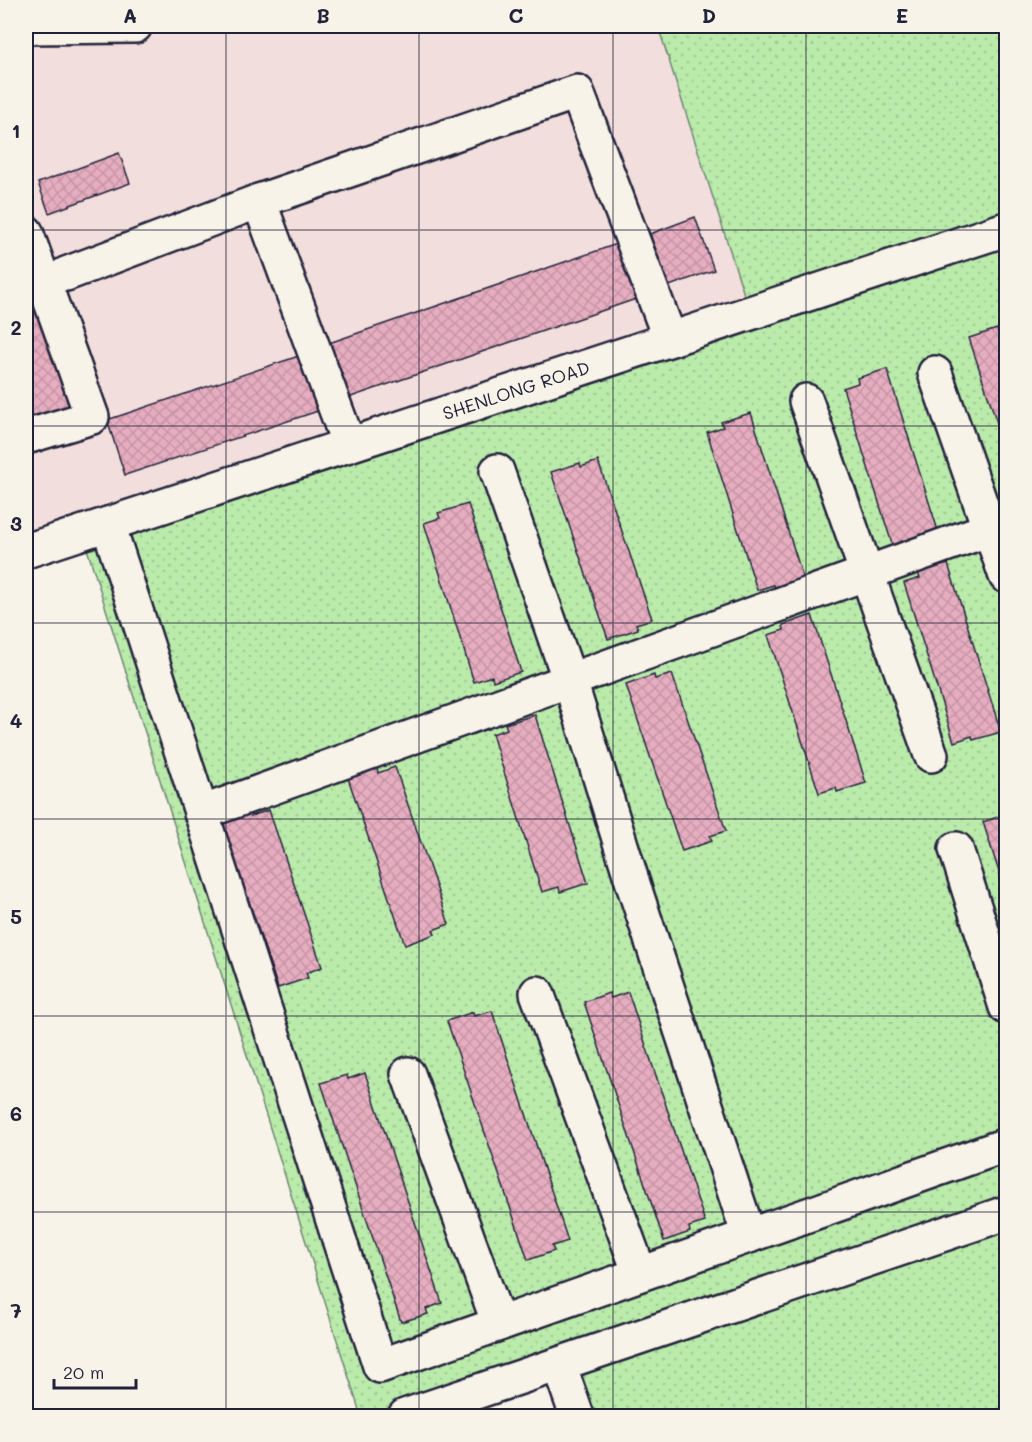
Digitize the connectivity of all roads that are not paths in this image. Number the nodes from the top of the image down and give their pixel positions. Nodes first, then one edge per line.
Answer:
1 (135, 26) edge
2 (26, 27) edge
3 (259, 201) junction
4 (1006, 229) edge
5 (26, 232) edge
6 (66, 274) dead end
7 (670, 339) junction
8 (935, 373) dead end
9 (806, 401) dead end
10 (26, 437) edge
11 (349, 445) junction
12 (497, 471) dead end
13 (108, 524) junction
14 (998, 526) edge
15 (26, 551) edge
16 (868, 573) junction
17 (1006, 576) edge
18 (570, 681) junction
19 (931, 755) dead end
20 (201, 813) junction
21 (956, 849) dead end
22 (537, 993) dead end
23 (1006, 1007) edge
24 (408, 1074) dead end
25 (1006, 1145) edge
26 (1006, 1213) edge
27 (748, 1236) junction
28 (640, 1274) junction
29 (499, 1324) junction
30 (558, 1365) junction
31 (405, 1416) edge
32 (577, 1416) edge

1 - 2 street
3 - 6 street
3 - 7 street
3 - 11 street
4 - 7 street, SHENLONG ROAD
5 - 10 street
7 - 11 street, SHENLONG ROAD
8 - 14 street
9 - 16 street
11 - 13 street, SHENLONG ROAD
12 - 18 street
13 - 15 street, SHENLONG ROAD
13 - 20 street
14 - 16 street
14 - 17 street
16 - 18 street
16 - 19 street
18 - 20 street
18 - 27 street
20 - 29 street
21 - 23 street
22 - 28 street
24 - 29 street
25 - 27 street
26 - 30 street
27 - 28 street
28 - 29 street
30 - 31 street
30 - 32 street

